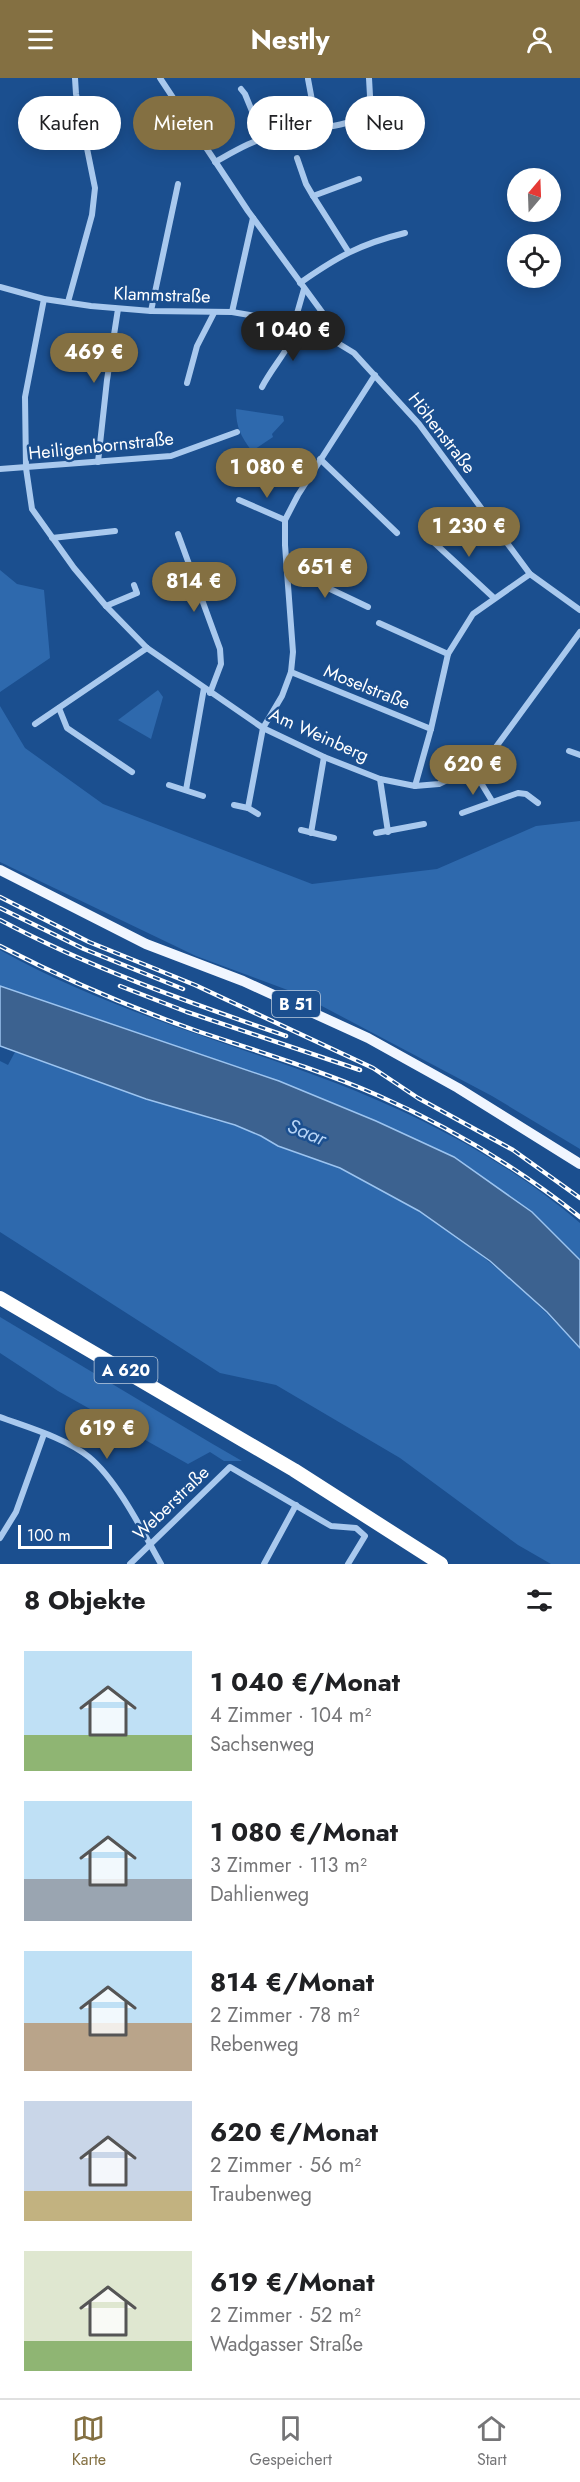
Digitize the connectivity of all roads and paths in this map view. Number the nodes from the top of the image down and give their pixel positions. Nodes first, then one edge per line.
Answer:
1 (75, 78) edge
2 (160, 78) edge
3 (369, 78) edge
4 (309, 79) edge
5 (241, 89) dead end
6 (312, 96) edge
7 (247, 99) edge
8 (333, 125) edge
9 (247, 146) edge
10 (297, 158) dead end
11 (215, 162) junction
12 (359, 180) dead end
13 (178, 184) dead end
14 (313, 196) junction
15 (253, 218) junction
16 (405, 232) dead end
17 (348, 251) junction
18 (302, 286) junction
19 (0, 287) edge
20 (44, 299) junction
21 (68, 303) junction
22 (118, 309) junction
23 (152, 311) junction
24 (232, 312) junction
25 (214, 313) junction
26 (296, 325) junction
27 (333, 327) dead end
28 (354, 353) joint
29 (375, 375) junction
30 (187, 383) dead end
31 (262, 387) dead end
32 (237, 432) dead end
33 (320, 459) junction
34 (98, 462) junction
35 (26, 468) junction
36 (0, 469) edge
37 (239, 500) dead end
38 (285, 520) junction
39 (115, 531) dead end
40 (397, 533) dead end
41 (178, 534) dead end
42 (427, 536) dead end
43 (52, 538) junction
44 (288, 573) junction
45 (530, 574) junction
46 (135, 585) dead end
47 (494, 598) junction
48 (106, 606) junction
49 (368, 608) dead end
50 (580, 610) edge
51 (379, 623) dead end
52 (580, 632) edge
53 (147, 648) junction
54 (448, 654) junction
55 (291, 672) junction
56 (204, 688) junction
57 (210, 693) junction
58 (59, 708) junction
59 (35, 724) dead end
60 (263, 728) junction
61 (431, 729) junction
62 (569, 751) dead end
63 (580, 755) edge
64 (324, 757) junction
65 (472, 768) junction
66 (132, 772) dead end
67 (380, 779) junction
68 (169, 785) dead end
69 (415, 786) junction
70 (186, 790) junction
71 (203, 796) dead end
72 (492, 801) junction
73 (538, 803) dead end
74 (234, 805) dead end
75 (248, 808) junction
76 (462, 813) dead end
77 (258, 814) dead end
78 (424, 824) dead end
79 (301, 830) dead end
80 (388, 832) junction
81 (311, 833) junction
82 (376, 833) dead end
83 (334, 838) dead end
84 (0, 870) edge
85 (580, 1164) edge
86 (0, 1298) edge
87 (0, 1307) edge
88 (0, 1417) edge
89 (44, 1434) junction
90 (296, 1505) junction
91 (364, 1524) junction
92 (0, 1538) edge
93 (150, 1544) junction
94 (130, 1564) edge
95 (161, 1564) edge
96 (264, 1564) edge
97 (348, 1564) edge
98 (436, 1564) edge

1 - 21 street
2 - 11 street
3 - 8 street
4 - 6 street
5 - 7 street
9 - 11 street
10 - 14 street
11 - 15 street
12 - 14 street
13 - 23 street
14 - 17 street
15 - 18 street
15 - 24 street
16 - 17 street
17 - 18 street
18 - 26 street
18 - 27 street
19 - 20 street, Klammstraße
20 - 21 street, Klammstraße
20 - 35 street, Am Weinberg
21 - 22 street, Klammstraße
22 - 23 street, Klammstraße
22 - 34 street
23 - 25 street, Klammstraße
24 - 25 street, Klammstraße
24 - 26 street, Klammstraße
25 - 30 street
26 - 28 street, Klammstraße
26 - 31 street
28 - 29 street, Höhenstraße
29 - 33 street
29 - 45 street, Höhenstraße
32 - 34 street, Heiligenbornstraße
33 - 38 street
33 - 40 street
34 - 35 street, Heiligenbornstraße
35 - 36 street, Heiligenbornstraße
35 - 43 street, Am Weinberg
37 - 38 street
38 - 44 street
39 - 43 street
41 - 57 street
42 - 47 street
43 - 48 street, Am Weinberg
44 - 49 street
44 - 55 street
45 - 47 street
45 - 50 street, Höhenstraße
46 - 48 street
47 - 54 street
48 - 53 street, Am Weinberg
51 - 54 street
52 - 65 street, Am Weinberg
53 - 56 street, Am Weinberg
53 - 58 street
54 - 61 street
55 - 60 street
55 - 61 street, Moselstraße
56 - 57 street, Am Weinberg
56 - 70 street
57 - 60 street, Am Weinberg
58 - 59 street
58 - 66 street
60 - 64 street, Am Weinberg
60 - 75 street
61 - 69 street
62 - 63 street
64 - 67 street, Am Weinberg
64 - 81 street
65 - 69 street, Am Weinberg
65 - 72 street
67 - 69 street, Am Weinberg
67 - 80 street
68 - 70 street
70 - 71 street
72 - 73 street
72 - 76 street
74 - 75 street
75 - 77 street
78 - 80 street
79 - 81 street
80 - 82 street
81 - 83 street
84 - 85 main road, B 51
86 - 91 highway, A 620
87 - 91 highway, A 620
88 - 89 street
89 - 92 street
89 - 93 street
90 - 91 street
90 - 93 street, Weberstraße
90 - 96 street
91 - 97 street
91 - 98 highway, A 620
93 - 94 street, Weberstraße
93 - 95 street

